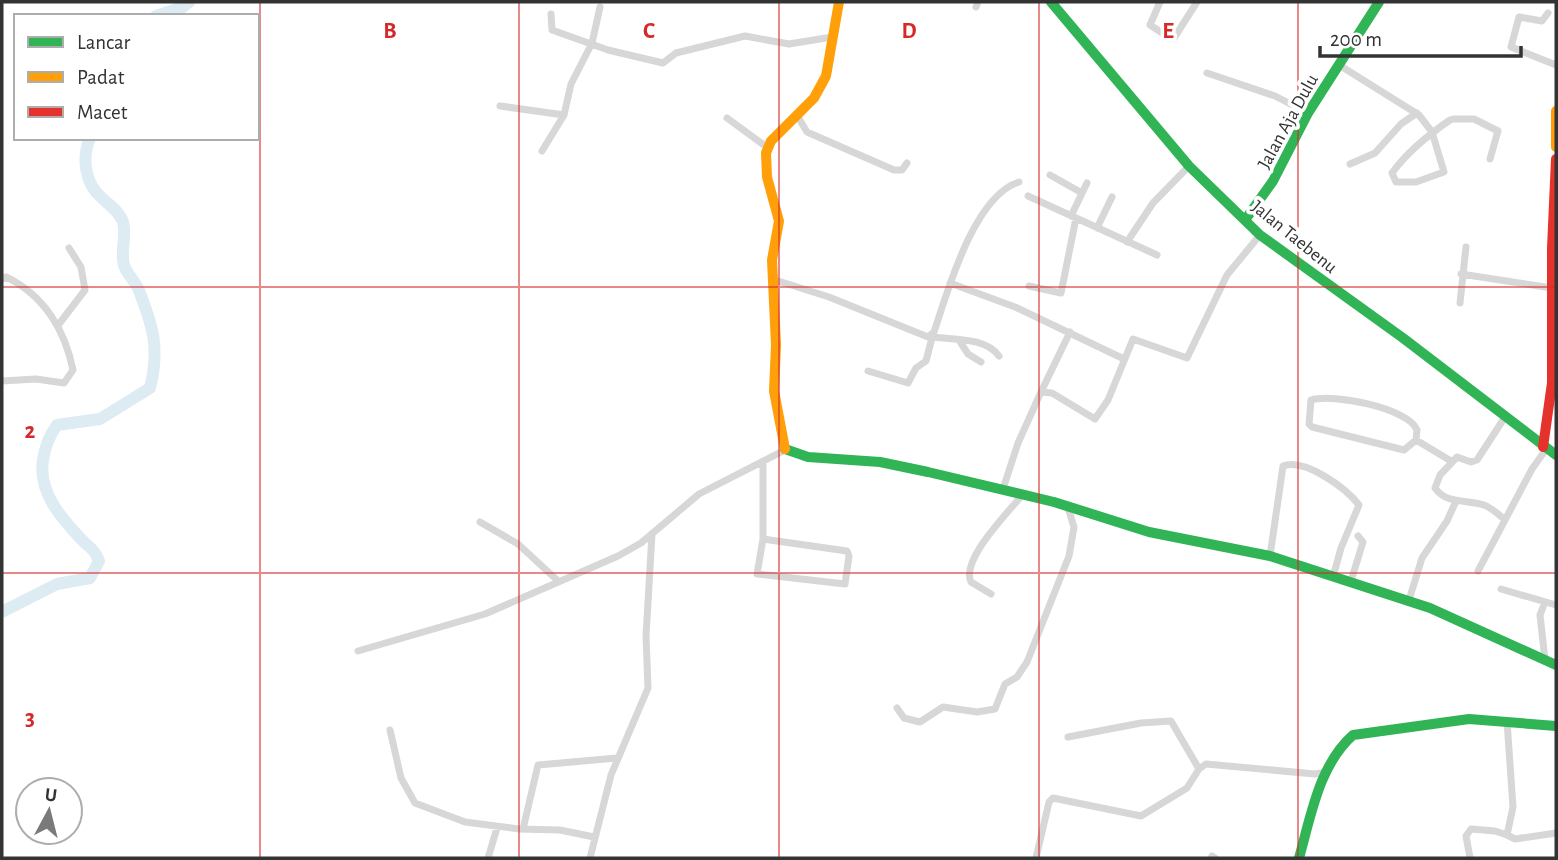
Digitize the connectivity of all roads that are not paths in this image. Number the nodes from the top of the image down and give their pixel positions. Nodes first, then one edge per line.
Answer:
1 (839, 2) edge
2 (1051, 2) edge
3 (1160, 2) edge
4 (1197, 2) edge
5 (1379, 2) edge
6 (600, 8) dead end
7 (1548, 13) dead end
8 (551, 14) dead end
9 (832, 37) junction
10 (592, 43) junction
11 (1339, 65) junction
12 (1556, 65) edge
13 (1207, 73) dead end
14 (500, 106) dead end
15 (1556, 111) edge
16 (1308, 113) junction
17 (1417, 113) junction
18 (564, 115) junction
19 (798, 117) junction
20 (727, 118) dead end
21 (1556, 124) edge
22 (1432, 132) junction
23 (1556, 147) edge
24 (768, 148) junction
25 (542, 151) dead end
26 (1490, 159) dead end
27 (1556, 159) edge
28 (907, 163) dead end
29 (1350, 164) dead end
30 (1189, 166) junction
31 (1050, 175) dead end
32 (1019, 182) dead end
33 (1087, 183) dead end
34 (1082, 193) junction
35 (1028, 196) dead end
36 (1112, 197) dead end
37 (1074, 217) junction
38 (1245, 220) junction
39 (1097, 228) junction
40 (1260, 235) junction
41 (1128, 242) junction
42 (1466, 247) dead end
43 (69, 248) dead end
44 (1157, 255) dead end
45 (1461, 274) junction
46 (2, 279) edge
47 (772, 279) junction
48 (950, 283) junction
49 (1029, 286) dead end
50 (1552, 288) junction
51 (1460, 303) dead end
52 (1555, 321) edge
53 (59, 324) junction
54 (1070, 332) junction
55 (933, 335) junction
56 (959, 340) junction
57 (999, 356) dead end
58 (1122, 358) junction
59 (1555, 358) edge
60 (981, 362) dead end
61 (868, 371) dead end
62 (2, 381) edge
63 (1041, 392) junction
64 (1505, 416) junction
65 (1416, 440) junction
66 (1545, 447) junction
67 (785, 450) junction
68 (1556, 456) edge
69 (763, 461) junction
70 (1451, 461) junction
71 (1003, 489) junction
72 (1022, 495) junction
73 (1456, 501) junction
74 (1068, 508) junction
75 (1504, 519) junction
76 (480, 522) dead end
77 (652, 534) junction
78 (1358, 536) dead end
79 (763, 539) junction
80 (1270, 556) junction
81 (1478, 571) dead end
82 (1332, 577) junction
83 (557, 580) junction
84 (1351, 581) junction
85 (1501, 589) dead end
86 (991, 594) dead end
87 (1409, 600) junction
88 (1545, 602) junction
89 (1556, 605) edge
90 (358, 651) dead end
91 (1545, 660) junction
92 (1556, 665) edge
93 (897, 708) dead end
94 (1507, 722) junction
95 (1556, 726) edge
96 (390, 730) dead end
97 (1068, 737) dead end
98 (617, 758) junction
99 (1199, 769) junction
100 (1327, 772) junction
101 (497, 828) junction
102 (523, 829) junction
103 (1556, 833) edge
104 (1507, 835) junction
105 (594, 837) junction
106 (488, 858) edge
107 (590, 858) edge
108 (1036, 858) edge
109 (1298, 858) edge
110 (1470, 858) edge

1 - 9 street
2 - 30 street, Jalan Taebenu
3 - 4 street
5 - 11 street, Jalan Aja Dulu
6 - 10 street
7 - 12 street
8 - 10 street
9 - 10 street
9 - 19 street
10 - 18 street
11 - 16 street, Jalan Aja Dulu
11 - 17 street
13 - 16 street
14 - 18 street
15 - 21 street
16 - 38 street, Jalan Aja Dulu
17 - 22 street
17 - 29 street
18 - 25 street
19 - 24 street
19 - 28 street
20 - 24 street
21 - 23 street
22 - 22 street
22 - 26 street
24 - 47 street
27 - 50 street
30 - 38 street, Jalan Taebenu
30 - 41 street
31 - 34 street
32 - 48 street
33 - 34 street
34 - 37 street
35 - 37 street
36 - 39 street
37 - 39 street
37 - 49 street
38 - 40 street, Jalan Taebenu
39 - 41 street
40 - 58 street
40 - 64 street, Jalan Taebenu
41 - 44 street
42 - 45 street
43 - 53 street
45 - 50 street
45 - 51 street
46 - 53 street
47 - 55 street
47 - 67 street
48 - 54 street
48 - 55 street
50 - 52 street
52 - 59 street
53 - 62 street
54 - 58 street
54 - 63 street
55 - 56 street
55 - 61 street
56 - 57 street
56 - 60 street
58 - 63 street
59 - 66 street
63 - 71 street
64 - 66 street, Jalan Taebenu
64 - 70 street
65 - 65 street
65 - 70 street
66 - 68 street, Jalan Taebenu
66 - 75 street
67 - 69 street
67 - 71 street
69 - 77 street
69 - 79 street
70 - 73 street
71 - 72 street
72 - 74 street
72 - 86 street
73 - 75 street
73 - 87 street
74 - 80 street
74 - 93 street
75 - 81 street
76 - 83 street
77 - 83 street
77 - 98 street
78 - 84 street
79 - 79 street
80 - 82 street
80 - 82 street
82 - 84 street
83 - 90 street
84 - 87 street
85 - 88 street
87 - 91 street
88 - 89 street
88 - 91 street
91 - 92 street
94 - 95 street
94 - 100 street
94 - 104 street
96 - 101 street
97 - 99 street
98 - 102 street
98 - 105 street
99 - 100 street
99 - 108 street
100 - 109 street
101 - 102 street
101 - 106 street
102 - 105 street
103 - 104 street
104 - 110 street
105 - 107 street

